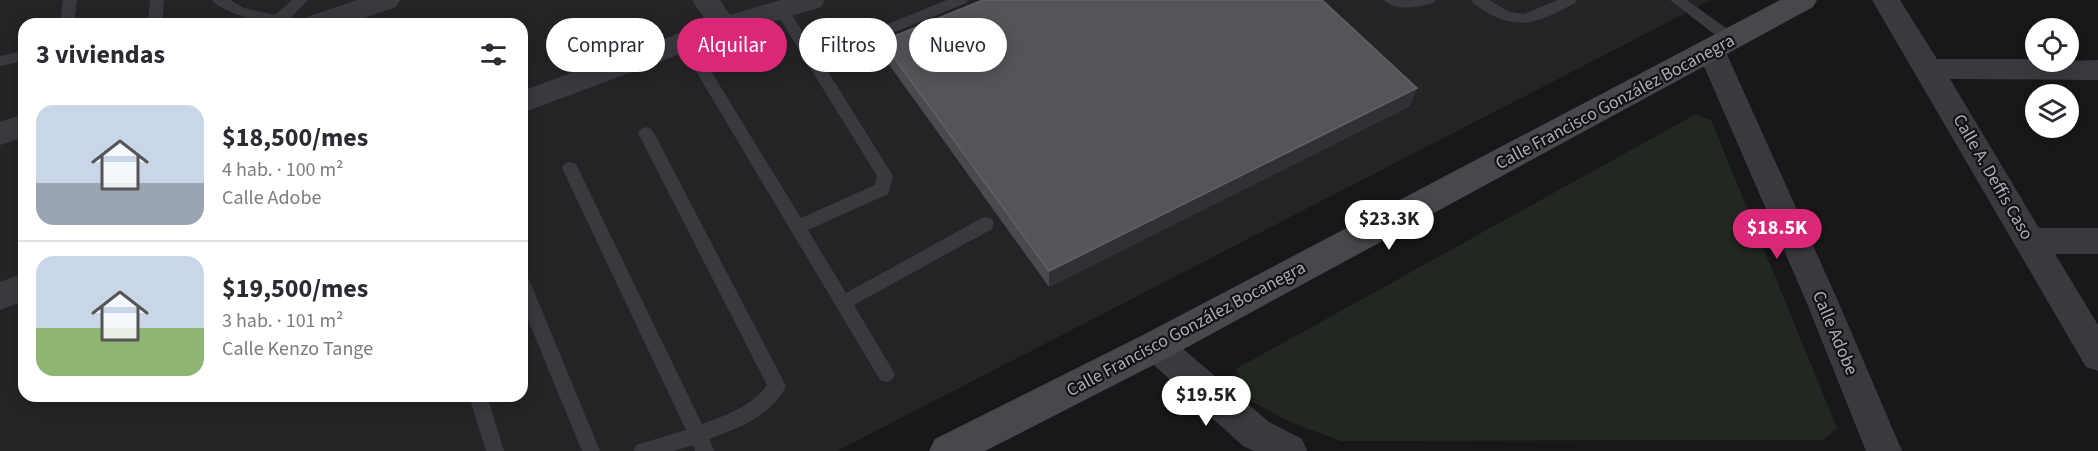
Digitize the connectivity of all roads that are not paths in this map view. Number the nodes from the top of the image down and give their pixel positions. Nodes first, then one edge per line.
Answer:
1 (70, 0) edge
2 (157, 0) edge
3 (219, 0) edge
4 (301, 0) edge
5 (386, 0) edge
6 (706, 0) edge
7 (811, 0) edge
8 (961, 0) edge
9 (1391, 0) edge
10 (1429, 0) edge
11 (1478, 0) edge
12 (1570, 0) edge
13 (1677, 0) edge
14 (1803, 0) edge
15 (1886, 0) edge
16 (782, 10) junction
17 (68, 18) edge
18 (156, 18) edge
19 (267, 18) edge
20 (288, 18) edge
21 (334, 18) edge
22 (718, 18) edge
23 (755, 18) edge
24 (897, 26) edge
25 (799, 37) edge
26 (677, 44) edge
27 (1721, 45) junction
28 (18, 57) edge
29 (0, 61) edge
30 (1929, 69) junction
31 (2098, 70) edge
32 (704, 72) edge
33 (821, 72) edge
34 (528, 100) edge
35 (18, 127) edge
36 (646, 133) dead end
37 (0, 134) edge
38 (570, 168) dead end
39 (986, 224) dead end
40 (797, 227) junction
41 (2031, 241) junction
42 (2098, 241) edge
43 (18, 289) edge
44 (0, 296) edge
45 (528, 299) edge
46 (843, 303) junction
47 (1156, 346) junction
48 (2098, 356) edge
49 (886, 374) dead end
50 (480, 402) edge
51 (701, 444) edge
52 (649, 450) edge
53 (495, 451) edge
54 (591, 451) edge
55 (948, 451) edge
56 (1288, 451) edge
57 (1884, 451) edge

1 - 17 lane
2 - 18 lane
3 - 19 lane
4 - 20 lane
5 - 21 street
6 - 22 street
7 - 16 street
8 - 24 lane
9 - 10 lane
11 - 12 lane
13 - 27 lane
14 - 27 street, Calle Francisco González Bocanegra
15 - 30 street, Calle A. Deffis Caso
16 - 23 street
16 - 25 lane
26 - 34 street
27 - 47 street, Calle Francisco González Bocanegra
27 - 57 street, Calle Adobe
28 - 29 lane
30 - 31 street
30 - 41 street, Calle A. Deffis Caso
32 - 40 lane
33 - 40 lane
35 - 37 street
36 - 51 lane
38 - 51 lane
39 - 46 lane
40 - 46 lane
41 - 42 street
41 - 48 street, Calle A. Deffis Caso
43 - 44 street
45 - 54 lane
46 - 49 lane
47 - 55 street, Calle Francisco González Bocanegra
47 - 56 street
50 - 53 lane
51 - 52 lane

